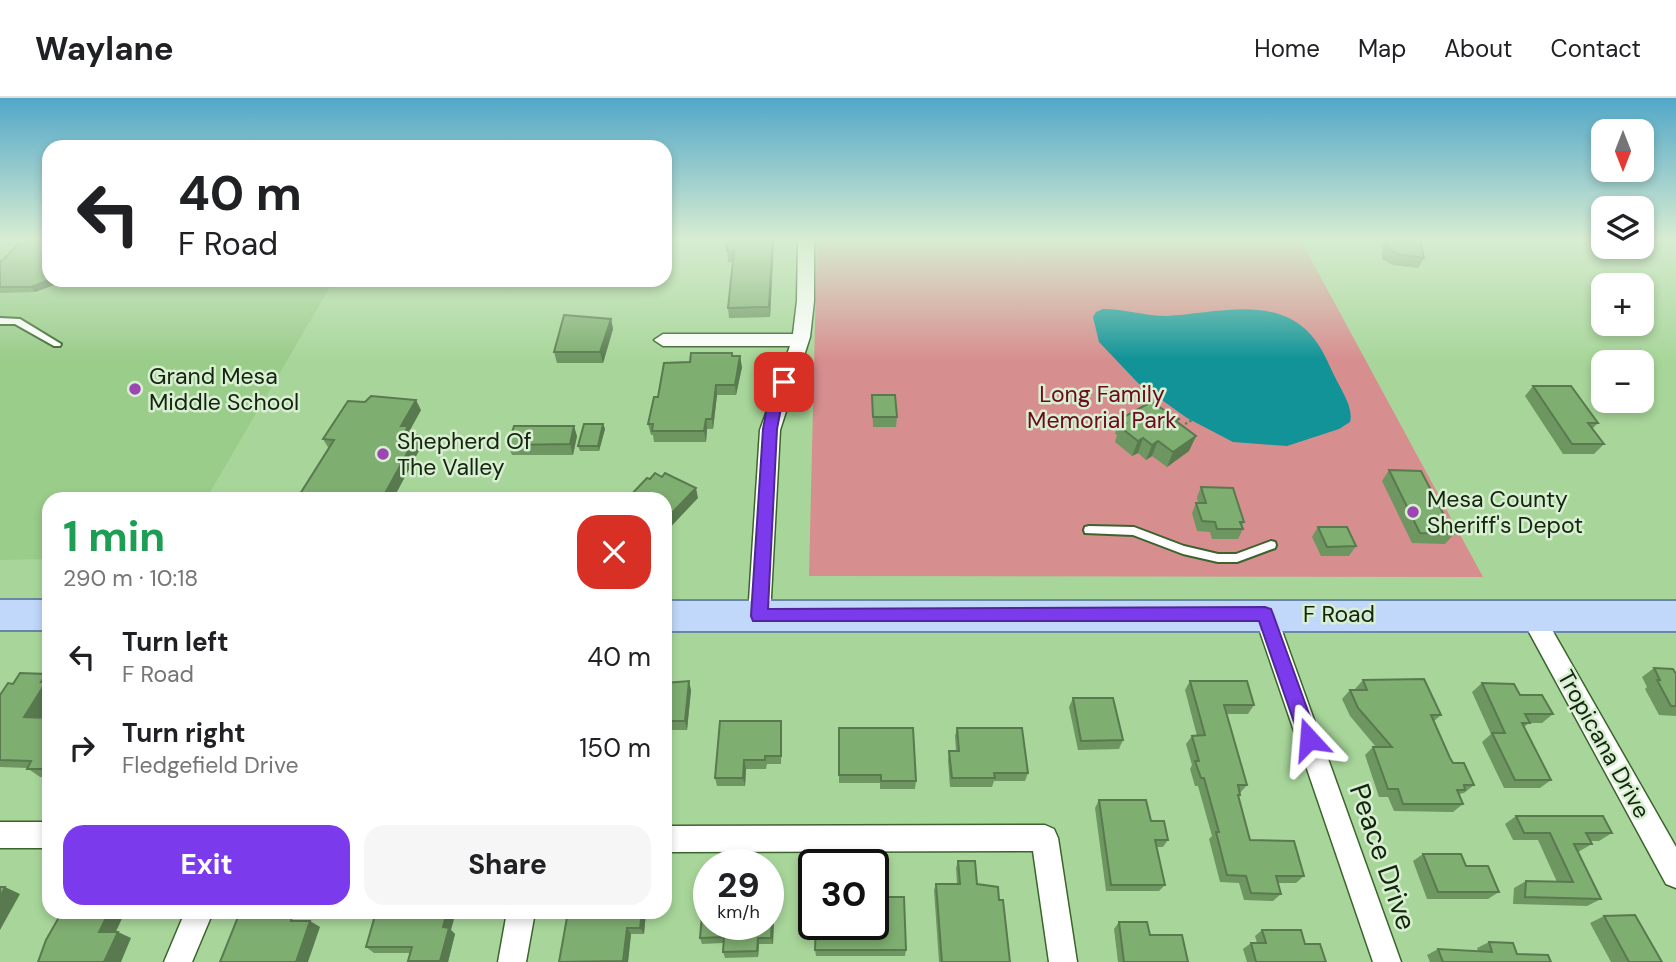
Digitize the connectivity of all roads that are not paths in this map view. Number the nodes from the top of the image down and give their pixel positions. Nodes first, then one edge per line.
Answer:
1 (805, 279) edge
2 (0, 321) edge
3 (663, 340) dead end
4 (800, 340) junction
5 (57, 344) dead end
6 (1089, 530) dead end
7 (1271, 545) dead end
8 (1265, 614) junction
9 (1531, 614) junction
10 (0, 615) edge
11 (42, 615) edge
12 (1676, 615) edge
13 (672, 616) edge
14 (759, 616) junction
15 (0, 835) edge
16 (42, 835) edge
17 (672, 839) edge
18 (1675, 870) edge
19 (196, 919) edge
20 (520, 919) edge
21 (178, 962) edge
22 (512, 962) edge
23 (1063, 962) edge
24 (1387, 962) edge

1 - 4 street
2 - 5 lane
3 - 4 street
4 - 14 street
6 - 7 lane
8 - 9 main road, F Road
8 - 14 main road, F Road
8 - 24 street, Peace Drive
9 - 12 main road, F Road
9 - 18 street, Tropicana Drive
10 - 11 main road
13 - 14 main road, F Road
15 - 16 street
17 - 23 street
19 - 21 street
20 - 22 street

